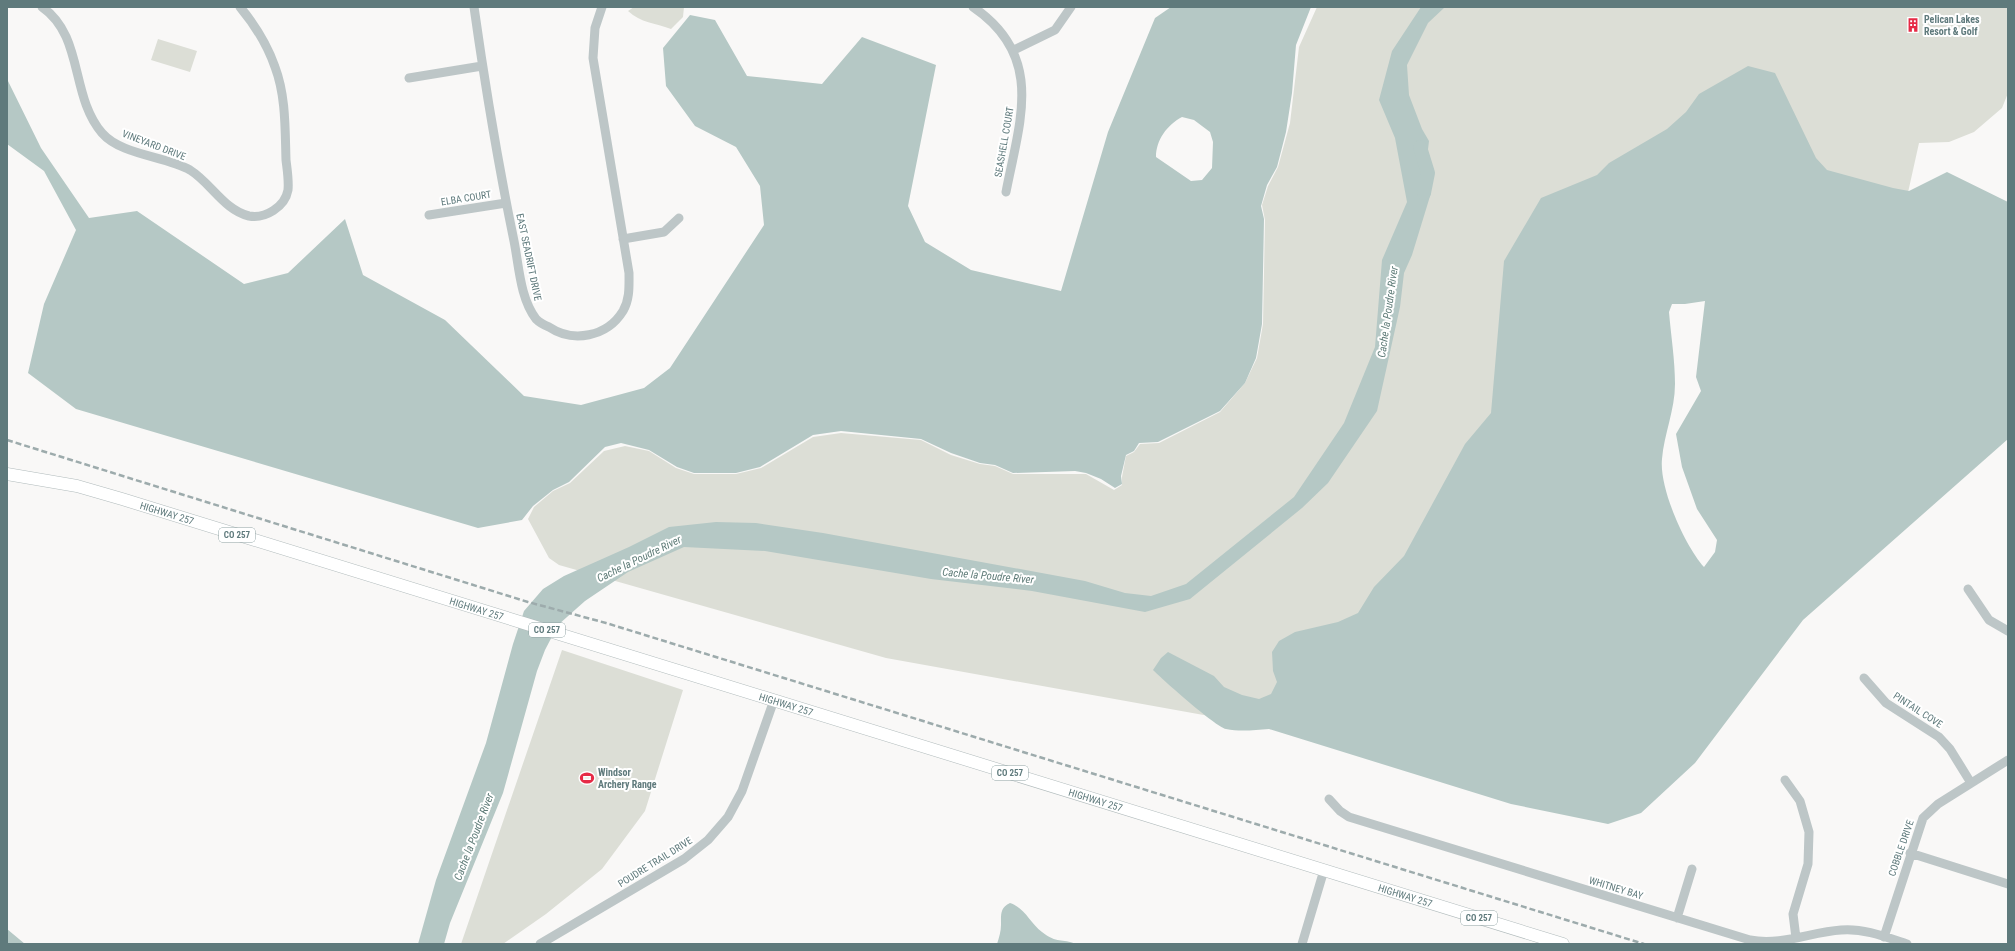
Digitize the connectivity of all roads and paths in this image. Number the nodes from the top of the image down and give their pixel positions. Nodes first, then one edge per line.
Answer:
1 (42, 7) edge
2 (240, 7) edge
3 (474, 7) edge
4 (602, 7) edge
5 (973, 7) edge
6 (1071, 7) edge
7 (1014, 50) junction
8 (482, 66) junction
9 (409, 78) dead end
10 (1006, 192) dead end
11 (506, 203) junction
12 (429, 215) dead end
13 (679, 218) dead end
14 (623, 239) junction
15 (7, 474) edge
16 (1968, 589) dead end
17 (2008, 632) edge
18 (1864, 678) dead end
19 (774, 700) junction
20 (2008, 760) edge
21 (1785, 780) dead end
22 (1971, 783) junction
23 (1329, 799) dead end
24 (1910, 853) junction
25 (1692, 869) dead end
26 (1324, 870) junction
27 (2008, 884) edge
28 (1677, 918) junction
29 (1884, 937) junction
30 (1796, 938) junction
31 (540, 944) edge
32 (1302, 944) edge
33 (1563, 944) edge
34 (1907, 944) edge

1 - 2 street, VINEYARD DRIVE
3 - 8 street, EAST SEADRIFT DRIVE
4 - 14 street, EAST SEADRIFT DRIVE
5 - 7 street
6 - 7 street
7 - 10 street, SEASHELL COURT
8 - 9 street
8 - 11 street, EAST SEADRIFT DRIVE
11 - 12 street, ELBA COURT
11 - 14 street, EAST SEADRIFT DRIVE
13 - 14 street
15 - 19 main road, HIGHWAY 257 / CO 257
16 - 17 street
18 - 22 street, PINTAIL COVE
19 - 26 main road, HIGHWAY 257 / CO 257
19 - 31 street, POUDRE TRAIL DRIVE
20 - 22 street, COBBLE DRIVE
21 - 30 street
22 - 24 street, COBBLE DRIVE
23 - 28 street, WHITNEY BAY
24 - 27 street
24 - 29 street, COBBLE DRIVE
25 - 28 street
26 - 32 street
26 - 33 main road, HIGHWAY 257 / CO 257
28 - 30 street, WHITNEY BAY
29 - 30 street, WHITNEY BAY
29 - 34 street, WHITNEY BAY

